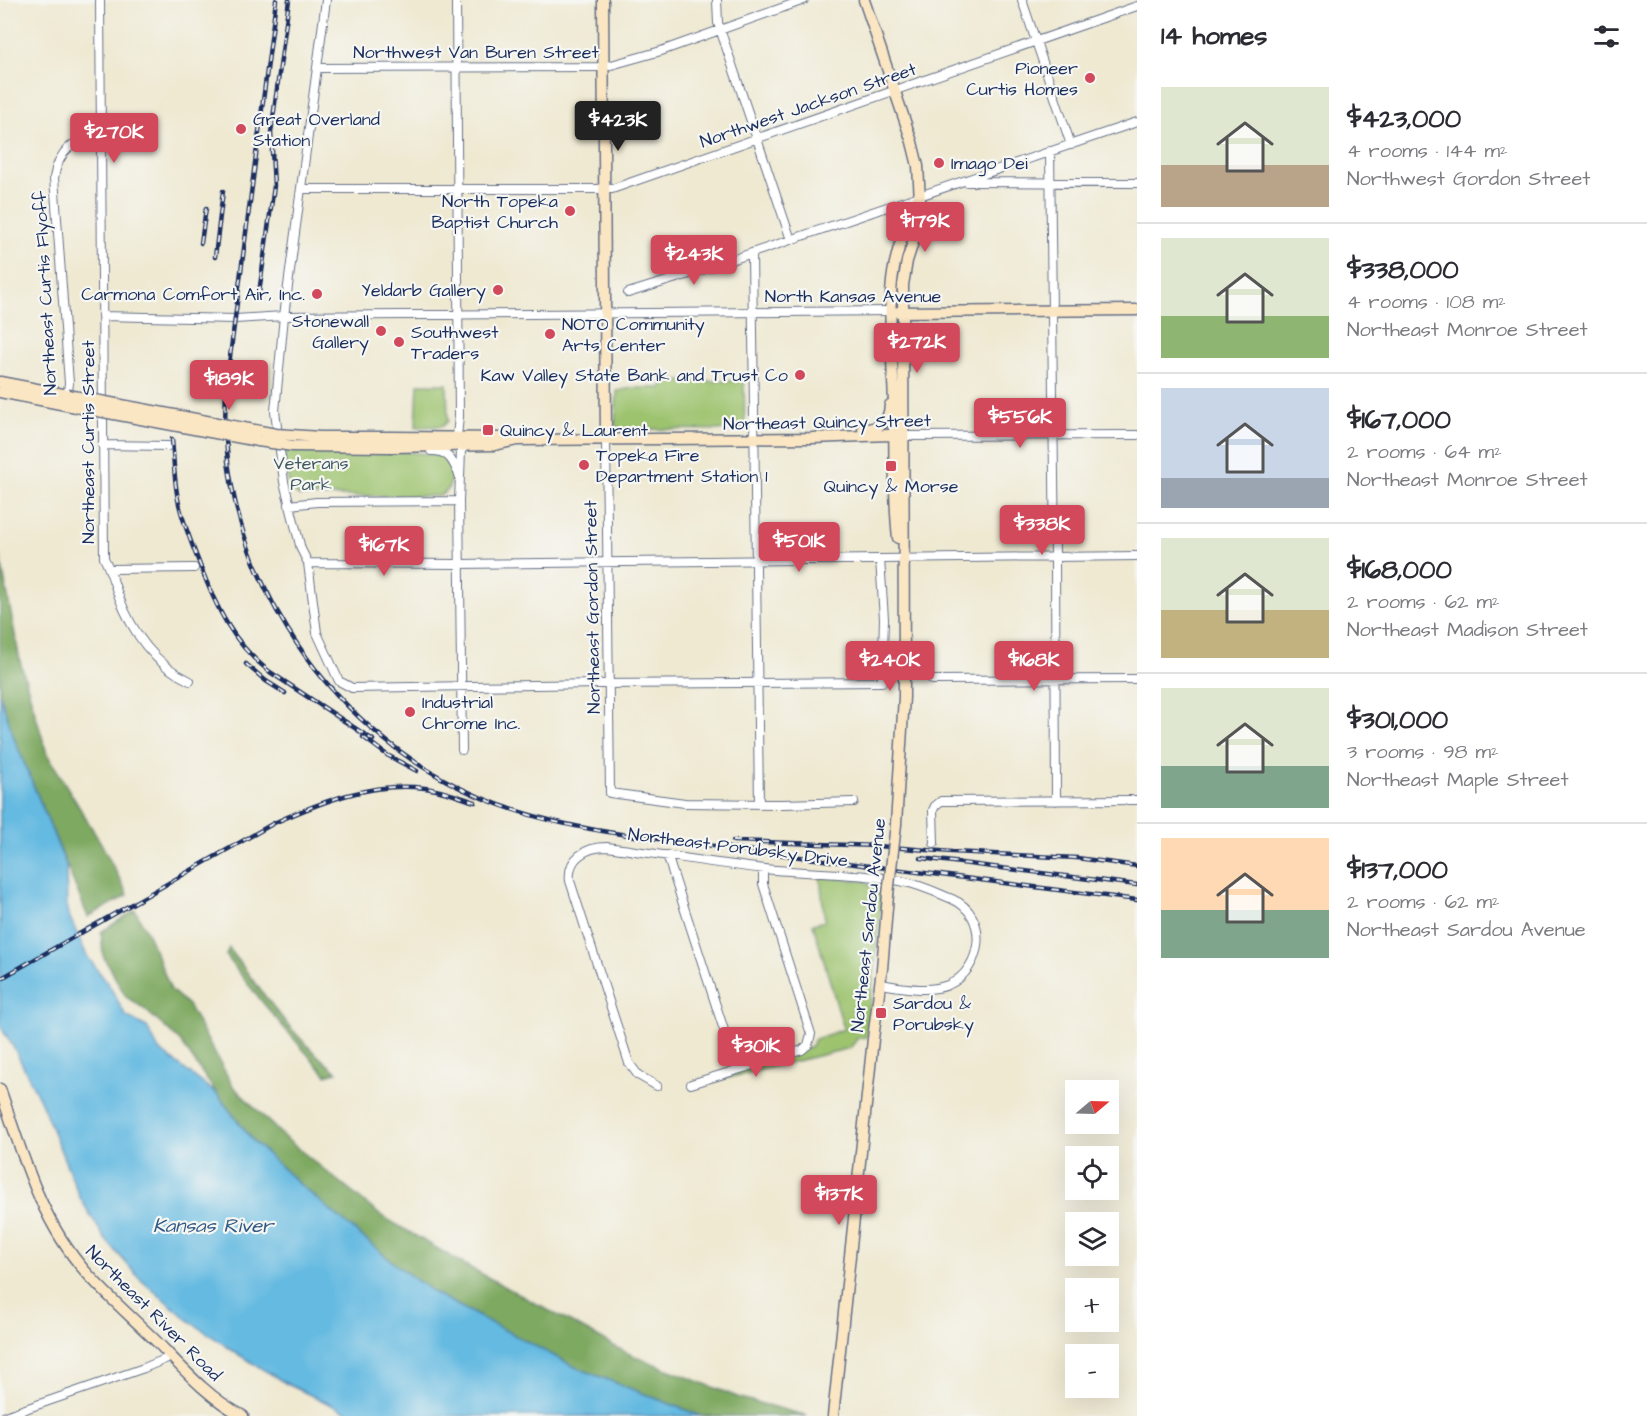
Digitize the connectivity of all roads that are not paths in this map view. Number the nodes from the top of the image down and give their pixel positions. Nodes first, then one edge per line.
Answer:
1 (100, 0) edge
2 (326, 0) edge
3 (456, 0) edge
4 (603, 0) edge
5 (717, 0) edge
6 (804, 0) edge
7 (864, 0) edge
8 (1022, 0) edge
9 (1137, 6) edge
10 (720, 30) junction
11 (1036, 41) junction
12 (455, 67) junction
13 (604, 67) junction
14 (317, 68) junction
15 (894, 91) junction
16 (1137, 122) edge
17 (101, 135) junction
18 (757, 139) junction
19 (1071, 144) junction
20 (1050, 151) junction
21 (960, 182) junction
22 (1137, 183) edge
23 (1049, 184) junction
24 (301, 189) junction
25 (604, 189) junction
26 (457, 190) junction
27 (919, 197) junction
28 (791, 240) junction
29 (752, 253) junction
30 (628, 293) dead end
31 (1137, 310) edge
32 (897, 311) junction
33 (1051, 311) junction
34 (753, 312) junction
35 (606, 313) junction
36 (102, 316) junction
37 (284, 316) junction
38 (458, 316) junction
39 (892, 375) junction
40 (0, 382) edge
41 (0, 392) edge
42 (67, 400) junction
43 (1137, 435) edge
44 (899, 436) junction
45 (1053, 436) junction
46 (457, 437) junction
47 (825, 437) junction
48 (754, 439) junction
49 (517, 440) junction
50 (606, 440) junction
51 (393, 444) junction
52 (102, 445) junction
53 (466, 445) junction
54 (168, 447) dead end
55 (459, 475) junction
56 (459, 501) junction
57 (289, 505) junction
58 (1137, 556) edge
59 (1055, 557) junction
60 (880, 559) junction
61 (903, 559) junction
62 (756, 560) junction
63 (608, 561) junction
64 (308, 563) junction
65 (460, 564) junction
66 (195, 568) dead end
67 (110, 569) junction
68 (1054, 679) junction
69 (1137, 679) edge
70 (932, 680) dead end
71 (189, 681) dead end
72 (757, 683) junction
73 (609, 684) junction
74 (462, 686) junction
75 (462, 750) dead end
76 (1137, 800) edge
77 (1056, 801) junction
78 (854, 802) dead end
79 (759, 804) junction
80 (934, 843) dead end
81 (667, 855) junction
82 (763, 869) junction
83 (880, 984) junction
84 (737, 1070) junction
85 (691, 1084) dead end
86 (657, 1086) dead end
87 (0, 1089) edge
88 (170, 1357) junction
89 (5, 1416) edge
90 (243, 1416) edge
91 (833, 1416) edge

1 - 17 street, Northeast Curtis Street
2 - 14 street
3 - 12 street
4 - 13 main road, Northeast Gordon Street
5 - 10 street
6 - 10 street, Northwest Van Buren Street
7 - 15 main road
8 - 11 street
9 - 11 street, Northwest Jackson Street
10 - 13 street, Northwest Van Buren Street
10 - 18 street
11 - 15 street, Northwest Jackson Street
11 - 19 street
12 - 13 street, Northwest Van Buren Street
12 - 14 street, Northwest Van Buren Street
12 - 26 street
13 - 25 main road, Northeast Gordon Street
14 - 24 street
15 - 18 street, Northwest Jackson Street
15 - 27 main road
16 - 19 street
17 - 36 street, Northeast Curtis Street
17 - 42 street, Northeast Curtis Flyoff
18 - 25 street, Northwest Jackson Street
18 - 28 street
19 - 20 street
20 - 21 street
20 - 23 street
21 - 23 street
21 - 27 street
22 - 23 street
23 - 33 street
24 - 26 street, Northwest Jackson Street
24 - 37 street
25 - 26 street, Northwest Jackson Street
25 - 35 main road, Northeast Gordon Street
26 - 38 street
27 - 28 street
27 - 32 main road
28 - 29 street
29 - 30 street
29 - 34 street
31 - 33 main road, North Kansas Avenue
32 - 33 main road, North Kansas Avenue
32 - 34 street, North Kansas Avenue
32 - 39 main road
32 - 44 main road
33 - 45 street
34 - 35 street, North Kansas Avenue
34 - 48 street
35 - 38 street, North Kansas Avenue
35 - 50 main road, Northeast Gordon Street
36 - 37 street, North Kansas Avenue
36 - 52 street, Northeast Curtis Street
37 - 38 street, North Kansas Avenue
37 - 57 street
38 - 46 street
39 - 44 main road
39 - 47 main road
40 - 42 main road
41 - 42 main road
42 - 51 main road, bridge
43 - 45 street, Northeast Quincy Street
44 - 45 street, Northeast Quincy Street
44 - 47 main road, Northeast Quincy Street
44 - 61 main road, Northeast Sardou Avenue
45 - 59 street
46 - 49 main road, Northeast Quincy Street
46 - 51 main road, Northeast Quincy Street
47 - 48 main road, Northeast Quincy Street
48 - 50 main road, Northeast Quincy Street
48 - 62 street
49 - 50 main road, Northeast Quincy Street
49 - 53 main road, Northeast Quincy Street
50 - 63 street, Northeast Gordon Street
51 - 53 main road, Northeast Quincy Street
51 - 55 street
52 - 54 street
52 - 67 street, Northeast Curtis Street
53 - 55 street
55 - 56 street
56 - 57 street
56 - 65 street
57 - 64 street
58 - 59 street
59 - 61 street
59 - 68 street
60 - 61 street
60 - 62 street
60 - 72 street
61 - 83 main road, Northeast Sardou Avenue, bridge
62 - 63 street
62 - 72 street
63 - 65 street
63 - 73 street, Northeast Gordon Street
64 - 65 street
64 - 74 street
65 - 74 street
66 - 67 street
67 - 71 street, Northeast Curtis Street
68 - 69 street
68 - 70 street
68 - 77 street
72 - 73 street
72 - 79 street
73 - 74 street
73 - 79 street, Northeast Gordon Street
74 - 75 street
76 - 77 street
77 - 80 street
78 - 79 street
81 - 82 street, Northeast Porubsky Drive
81 - 84 street
81 - 86 street, Northeast Porubsky Drive
82 - 83 street, Northeast Porubsky Drive
82 - 84 street
83 - 91 main road, Northeast Sardou Avenue
84 - 85 street
87 - 88 main road, Northeast River Road
88 - 89 street
88 - 90 main road, Northeast River Road

